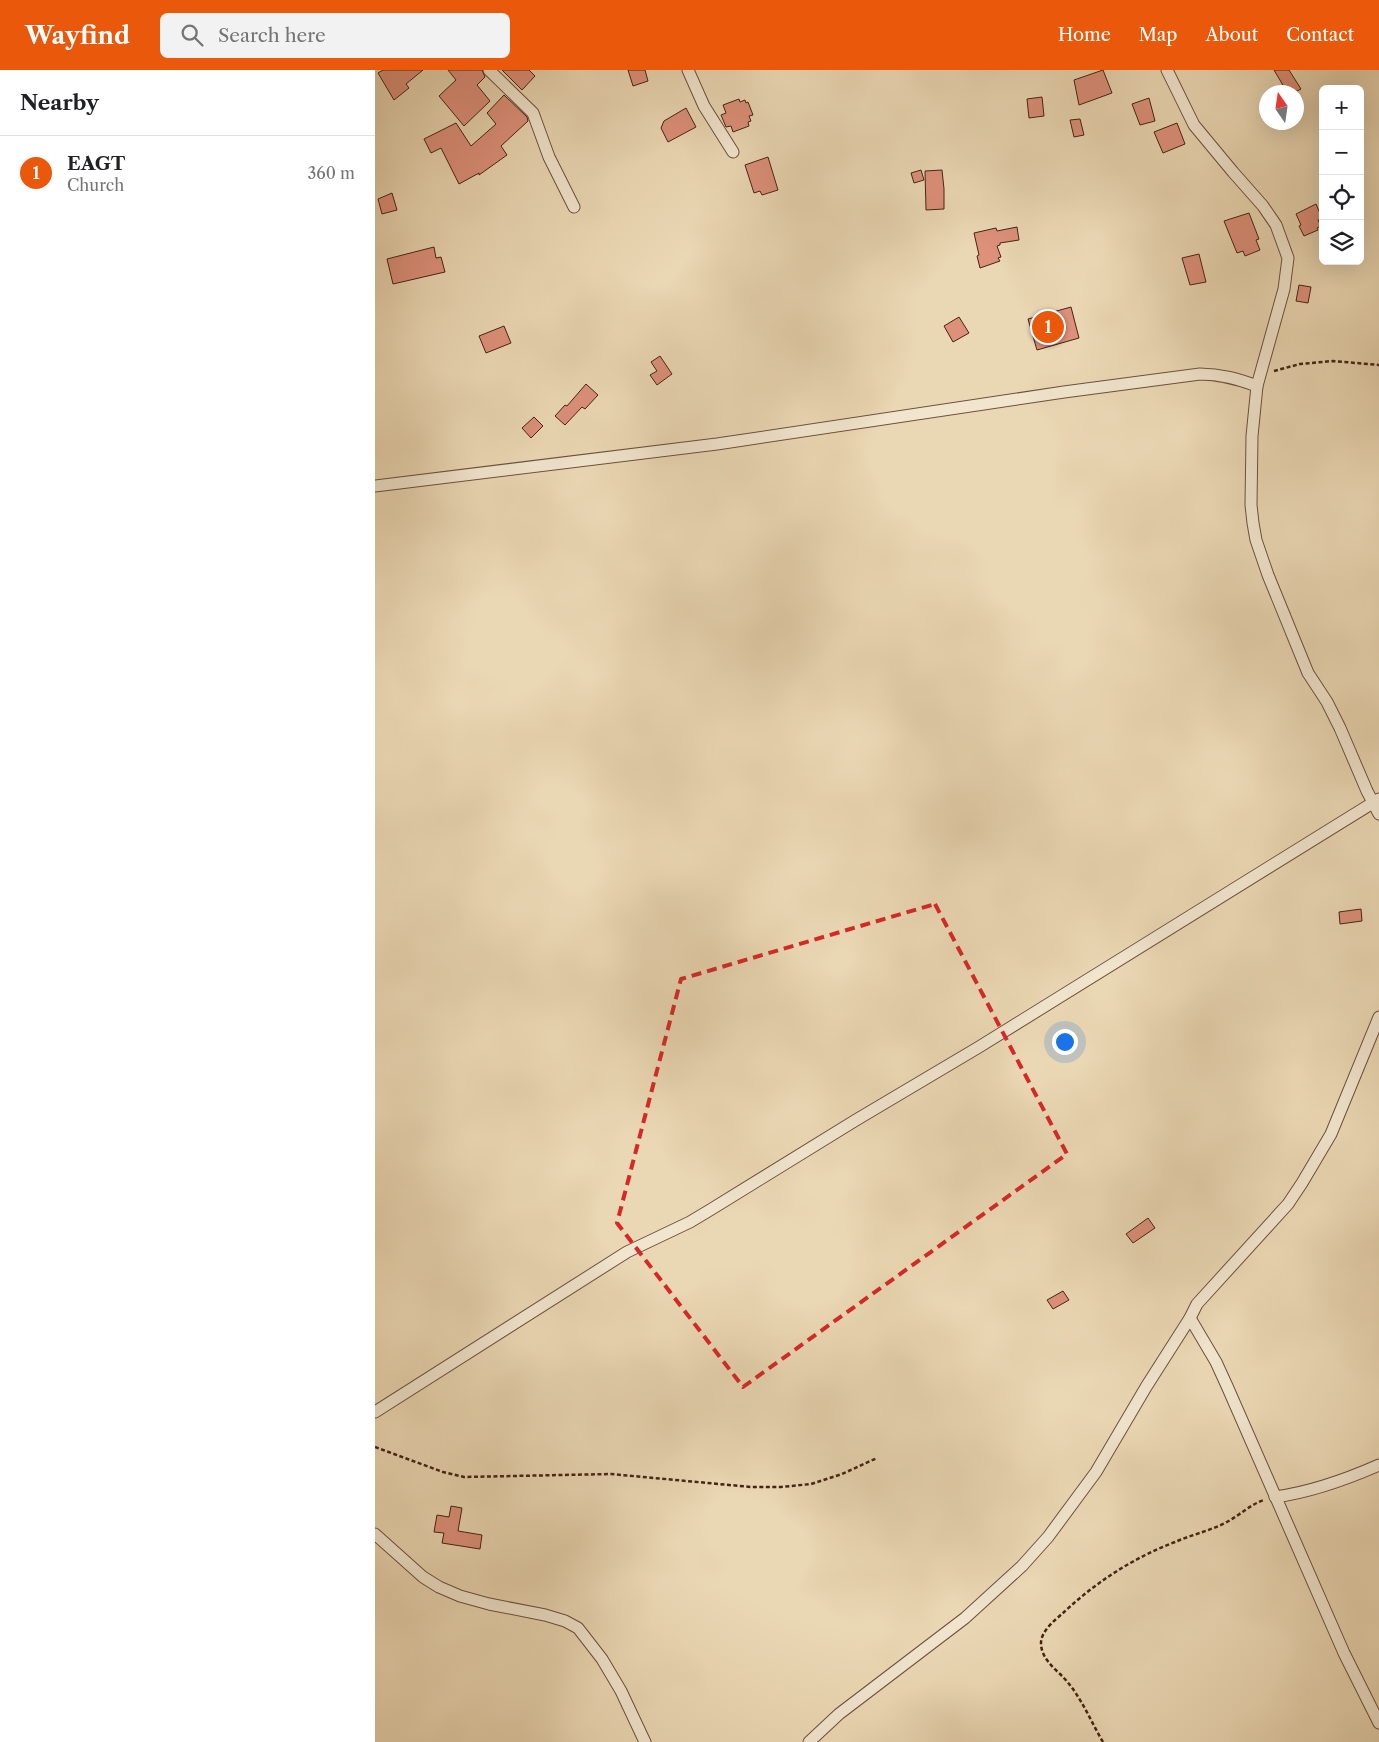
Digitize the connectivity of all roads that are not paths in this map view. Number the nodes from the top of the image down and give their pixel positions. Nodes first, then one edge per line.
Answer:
1 (489, 70) edge
2 (688, 70) edge
3 (1167, 70) edge
4 (733, 152) dead end
5 (574, 207) dead end
6 (1257, 386) junction
7 (375, 486) edge
8 (1376, 800) edge
9 (1379, 814) edge
10 (1379, 1017) edge
11 (1190, 1318) junction
12 (375, 1412) edge
13 (1379, 1465) edge
14 (1275, 1497) junction
15 (375, 1534) edge
16 (1379, 1723) edge
17 (645, 1742) edge
18 (809, 1742) edge

1 - 5 street
2 - 4 street
3 - 6 street
6 - 7 street
6 - 8 street
8 - 9 street
8 - 12 street
10 - 11 street
11 - 14 street
11 - 18 street
13 - 14 street
14 - 16 street
15 - 17 street

